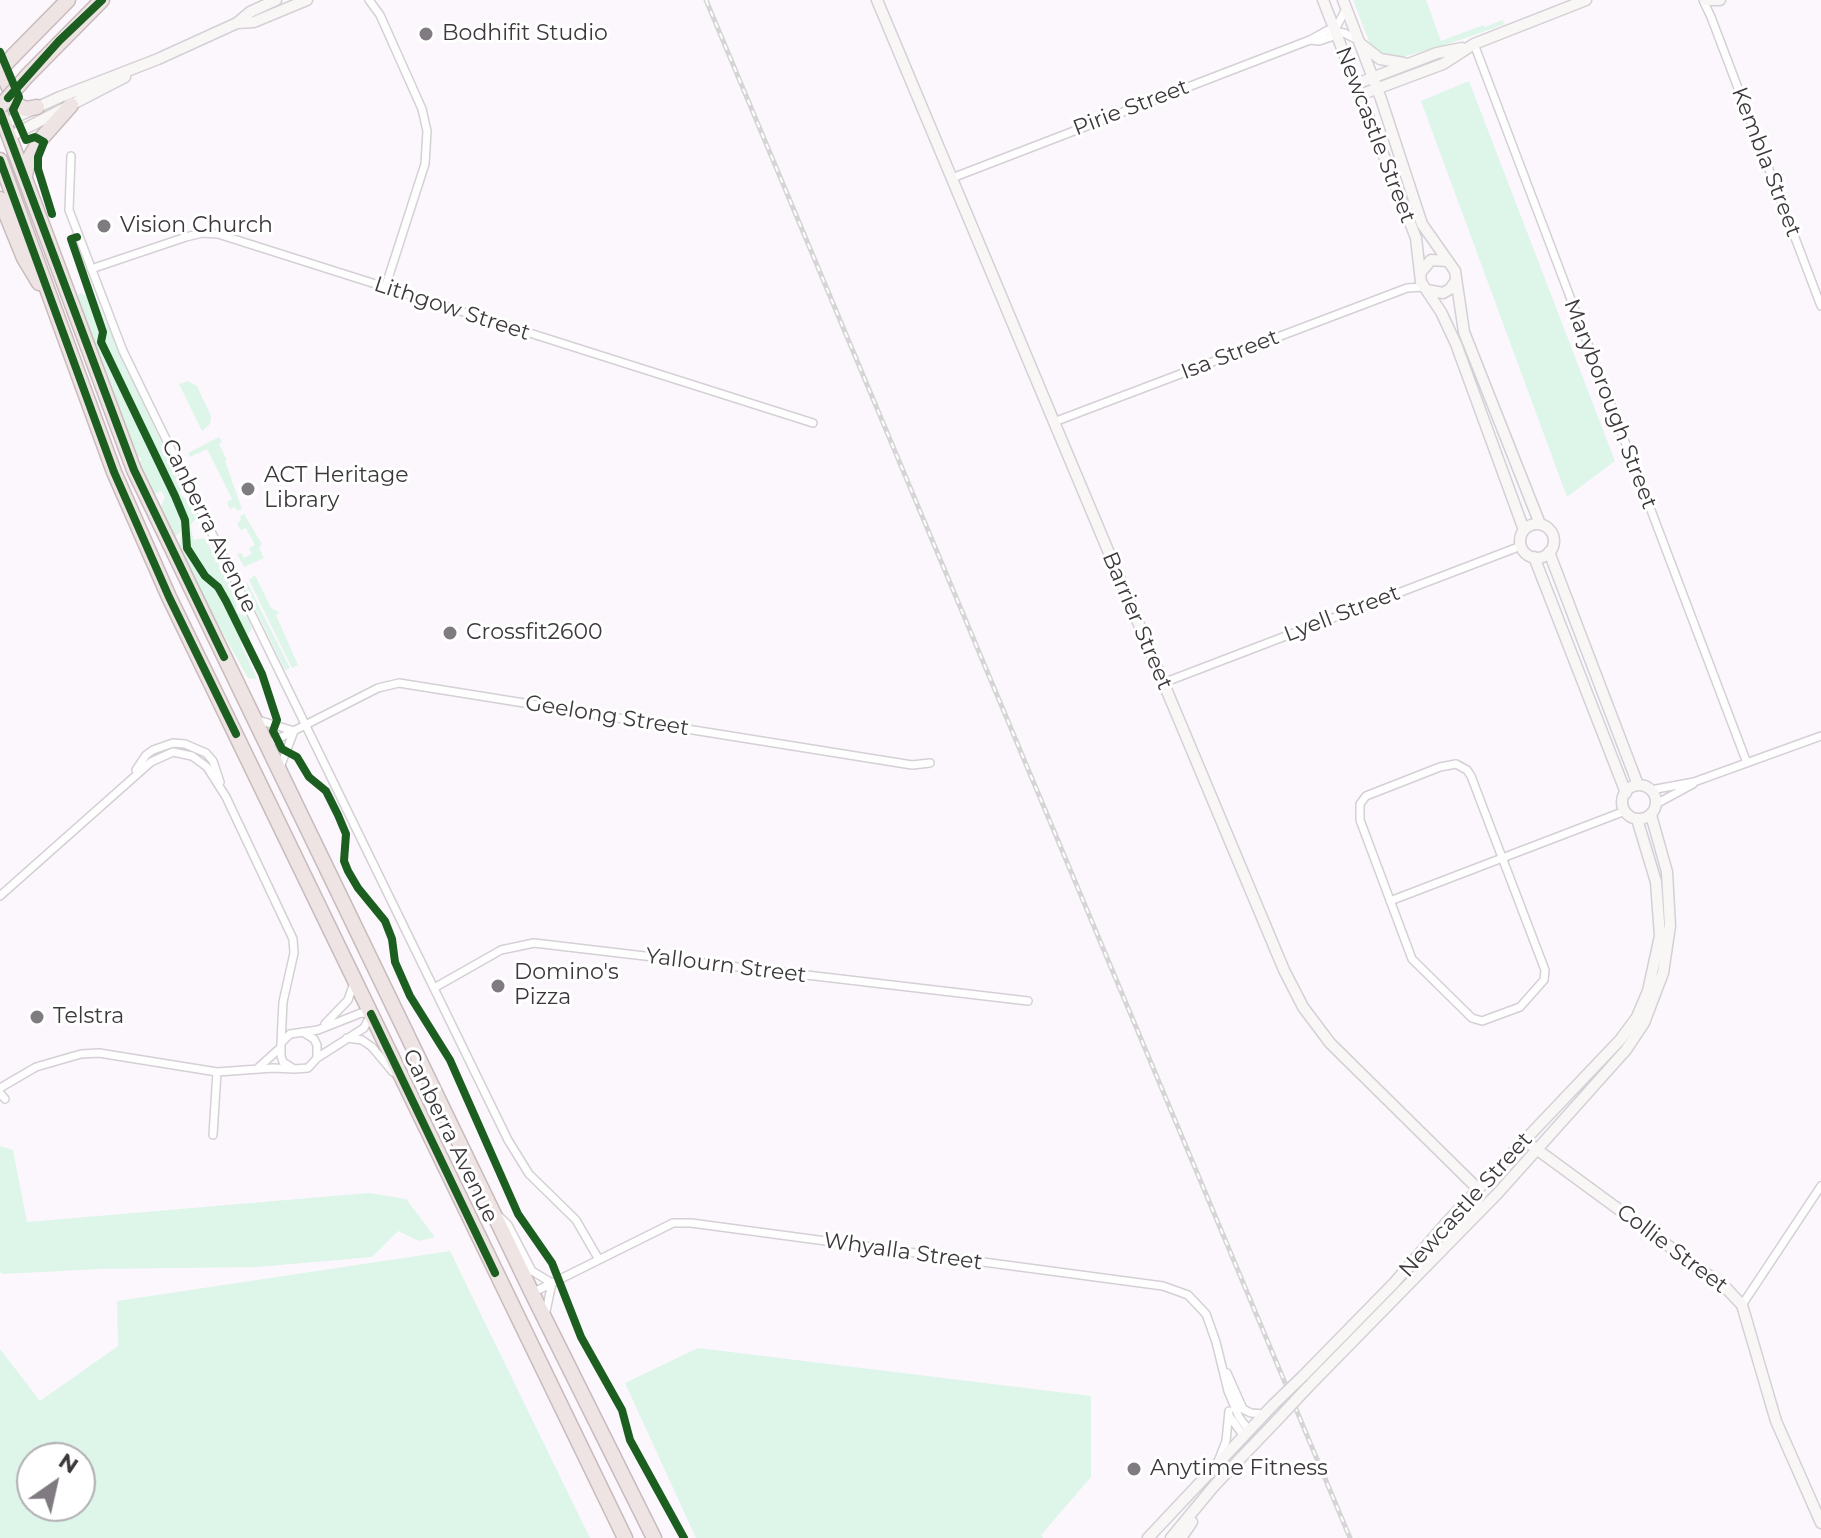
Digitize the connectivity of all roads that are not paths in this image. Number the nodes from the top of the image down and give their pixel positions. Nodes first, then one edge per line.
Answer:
1 (68, 0) edge
2 (102, 0) edge
3 (276, 0) edge
4 (307, 0) edge
5 (369, 0) edge
6 (377, 0) edge
7 (877, 0) edge
8 (1323, 0) edge
9 (1586, 0) edge
10 (1704, 0) edge
11 (1721, 0) edge
12 (1344, 4) edge
13 (379, 13) junction
14 (1711, 17) junction
15 (237, 23) junction
16 (1335, 32) junction
17 (1359, 41) junction
18 (1471, 46) junction
19 (158, 59) junction
20 (1407, 64) junction
21 (0, 69) edge
22 (1373, 77) junction
23 (1358, 89) junction
24 (1377, 89) junction
25 (71, 105) junction
26 (37, 107) junction
27 (4, 129) edge
28 (71, 156) dead end
29 (0, 160) edge
30 (952, 178) junction
31 (25, 180) junction
32 (0, 188) edge
33 (0, 199) edge
34 (1447, 261) junction
35 (91, 269) junction
36 (1421, 273) junction
37 (1455, 281) junction
38 (385, 288) junction
39 (1407, 288) junction
40 (1426, 288) junction
41 (51, 299) junction
42 (1821, 306) edge
43 (1054, 422) junction
44 (813, 423) dead end
45 (134, 470) junction
46 (127, 501) junction
47 (154, 514) junction
48 (1540, 524) junction
49 (1524, 530) junction
50 (1521, 546) junction
51 (1549, 552) junction
52 (1534, 557) junction
53 (1163, 683) junction
54 (254, 719) junction
55 (306, 724) junction
56 (294, 731) junction
57 (236, 734) junction
58 (1821, 736) edge
59 (266, 745) junction
60 (930, 763) dead end
61 (1747, 763) junction
62 (279, 771) junction
63 (1694, 782) junction
64 (259, 783) junction
65 (1638, 785) junction
66 (1651, 790) junction
67 (1626, 793) junction
68 (1656, 804) junction
69 (1625, 811) junction
70 (1651, 815) junction
71 (1637, 819) junction
72 (1502, 858) junction
73 (0, 896) edge
74 (1390, 901) junction
75 (356, 928) junction
76 (347, 965) junction
77 (434, 988) junction
78 (1028, 1001) dead end
79 (283, 1002) junction
80 (371, 1014) junction
81 (318, 1030) junction
82 (300, 1032) junction
83 (407, 1033) junction
84 (346, 1038) junction
85 (281, 1045) junction
86 (317, 1058) junction
87 (257, 1069) junction
88 (294, 1069) junction
89 (217, 1072) junction
90 (410, 1092) junction
91 (2, 1093) edge
92 (213, 1135) dead end
93 (1524, 1140) junction
94 (1537, 1149) junction
95 (1520, 1167) junction
96 (1821, 1186) edge
97 (1478, 1189) junction
98 (495, 1213) junction
99 (1439, 1256) junction
100 (598, 1258) junction
101 (495, 1273) junction
102 (552, 1283) junction
103 (532, 1293) junction
104 (1742, 1305) junction
105 (544, 1318) junction
106 (522, 1327) junction
107 (1222, 1364) junction
108 (1306, 1382) junction
109 (1228, 1391) junction
110 (1229, 1411) junction
111 (1264, 1414) junction
112 (1246, 1432) junction
113 (1255, 1441) junction
114 (1218, 1461) junction
115 (1214, 1486) junction
116 (1821, 1523) edge
117 (625, 1538) edge
118 (654, 1538) edge
119 (1148, 1538) edge
120 (1171, 1538) edge
121 (1181, 1538) edge

1 - 21 highway, bridge
2 - 27 highway, bridge
3 - 15 main road
4 - 15 main road
5 - 13 street
6 - 13 street
7 - 30 main road, Barrier Street
8 - 16 main road, Newcastle Street
9 - 18 main road
10 - 11 main road
10 - 14 street, Kembla Street
11 - 14 street
12 - 16 street
12 - 17 main road, Newcastle Street
13 - 38 street
14 - 42 street, Kembla Street
15 - 19 main road
16 - 17 street
16 - 23 main road, Newcastle Street
16 - 30 street, Pirie Street
17 - 20 main road
17 - 22 main road, Newcastle Street
18 - 20 main road
18 - 24 main road
18 - 61 street, Maryborough Street
19 - 25 main road
19 - 26 main road
20 - 22 main road
21 - 26 highway
22 - 23 main road
22 - 24 main road, Newcastle Street
23 - 24 main road
23 - 36 main road, Newcastle Street
24 - 34 main road, Newcastle Street
25 - 27 main road
25 - 31 highway
26 - 27 main road
27 - 31 highway, Canberra Avenue
28 - 35 street, Canberra Avenue
29 - 41 highway, Canberra Avenue
30 - 43 main road, Barrier Street
31 - 45 highway, Canberra Avenue
32 - 41 highway
33 - 41 highway
34 - 36 main road
34 - 37 main road, Newcastle Street
35 - 38 street, Lithgow Street
35 - 55 street, Canberra Avenue
36 - 39 street, Isa Street
36 - 40 main road, Newcastle Street
37 - 40 main road
37 - 48 main road, Newcastle Street
38 - 44 street, Lithgow Street
39 - 40 street, Isa Street
39 - 43 street, Isa Street
40 - 49 main road, Newcastle Street
41 - 46 highway, Canberra Avenue
43 - 53 main road, Barrier Street
45 - 46 highway
45 - 47 highway, Canberra Avenue
46 - 47 highway
46 - 57 highway, Canberra Avenue
47 - 54 highway, Canberra Avenue
48 - 49 main road
48 - 51 main road
49 - 50 main road
50 - 52 main road
50 - 53 street, Lyell Street
51 - 52 main road
51 - 65 main road
52 - 67 main road
53 - 97 main road, Barrier Street
54 - 56 street
54 - 59 highway, Canberra Avenue
55 - 56 street, Geelong Street
55 - 60 street, Geelong Street
55 - 77 street, Canberra Avenue
56 - 59 street, Geelong Street
56 - 62 street
57 - 59 highway
57 - 64 highway, Canberra Avenue
58 - 61 street
59 - 62 highway, Canberra Avenue
59 - 64 highway
61 - 63 street
62 - 75 highway, Canberra Avenue
63 - 66 street
63 - 68 street
64 - 76 highway, Canberra Avenue
65 - 66 main road
65 - 67 main road
66 - 68 main road
67 - 69 main road
68 - 70 main road
69 - 71 main road
69 - 72 street
70 - 71 main road
70 - 94 main road, Newcastle Street
71 - 93 main road, Newcastle Street
72 - 74 street
72 - 74 street
72 - 74 street
73 - 79 street
75 - 80 highway
75 - 83 highway, Canberra Avenue
76 - 80 highway, Canberra Avenue
76 - 81 street
77 - 78 street, Yallourn Street
77 - 100 street, Canberra Avenue
79 - 82 street
79 - 85 street
80 - 81 street
80 - 83 highway
80 - 84 street
80 - 90 highway, Canberra Avenue
81 - 82 street
82 - 85 street
82 - 86 street
83 - 98 highway, Canberra Avenue
84 - 86 street
84 - 90 street
85 - 87 street
85 - 88 street
86 - 88 street
87 - 88 street
87 - 89 street
89 - 91 street
89 - 92 street
90 - 101 highway, Canberra Avenue
93 - 94 main road, Collie Street
93 - 97 main road, Newcastle Street
94 - 95 main road, Newcastle Street
94 - 104 main road, Collie Street
95 - 97 main road
95 - 99 main road, Newcastle Street
96 - 104 street, Collie Street
97 - 99 main road
97 - 108 main road, Newcastle Street
98 - 102 street
98 - 103 highway, Canberra Avenue
99 - 108 main road, Newcastle Street
100 - 102 street, Whyalla Street
100 - 107 street, Whyalla Street
101 - 103 highway
101 - 106 highway, Canberra Avenue
102 - 103 street, Whyalla Street
102 - 105 street
103 - 105 highway, Canberra Avenue
103 - 106 highway
104 - 116 main road
105 - 118 highway, Canberra Avenue
106 - 117 highway, Canberra Avenue
107 - 109 street, Whyalla Street
107 - 111 street, Whyalla Street
108 - 111 main road, Newcastle Street, bridge
108 - 113 main road, Newcastle Street, bridge
109 - 110 street, Whyalla Street
109 - 112 street, Whyalla Street
110 - 112 street, Whyalla Street
110 - 114 street, Whyalla Street
111 - 112 main road, Newcastle Street
112 - 113 main road, Whyalla Street
112 - 114 main road, Newcastle Street
113 - 115 main road, Newcastle Street
114 - 119 main road, Newcastle Street
115 - 120 main road, Newcastle Street
115 - 121 main road

